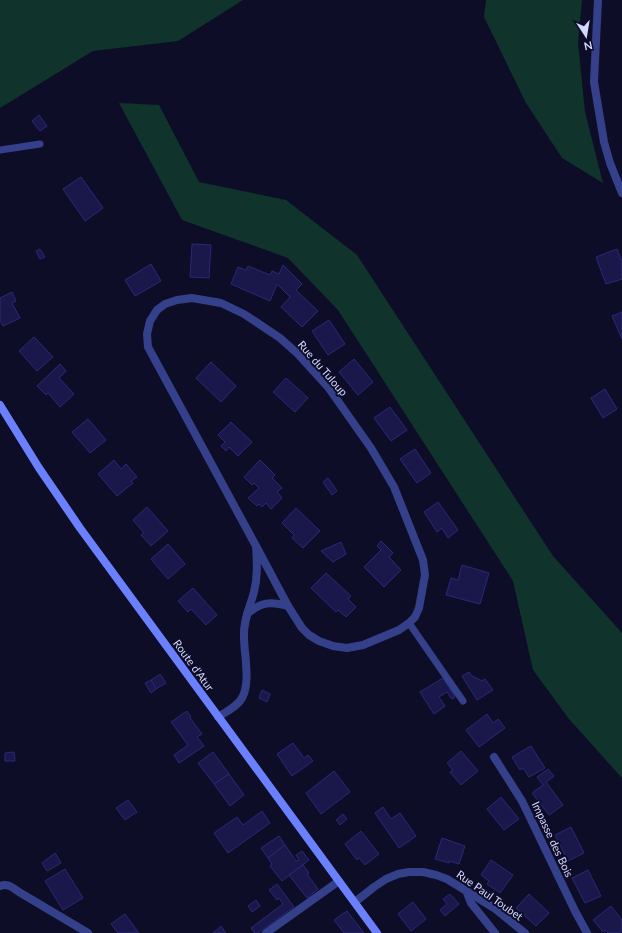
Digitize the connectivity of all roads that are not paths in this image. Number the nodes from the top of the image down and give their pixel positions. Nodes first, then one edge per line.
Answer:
1 (598, 0) edge
2 (40, 144) dead end
3 (0, 150) edge
4 (622, 193) edge
5 (0, 404) edge
6 (256, 546) junction
7 (288, 606) junction
8 (247, 615) junction
9 (410, 623) junction
10 (463, 701) dead end
11 (218, 717) junction
12 (494, 757) dead end
13 (339, 881) junction
14 (0, 886) edge
15 (466, 890) junction
16 (355, 902) junction
17 (88, 933) edge
18 (266, 933) edge
19 (377, 933) edge
20 (495, 933) edge
21 (525, 933) edge
22 (588, 933) edge

1 - 4 street
2 - 3 lane
5 - 11 main road, Route d'Atur
6 - 7 street, Rue du Tuloup
6 - 8 street, Rue du Tuloup
6 - 9 street, Rue du Tuloup
7 - 8 street
7 - 9 street, Rue du Tuloup
8 - 11 street, Rue du Tuloup
9 - 10 lane
11 - 13 main road, Route d'Atur
12 - 22 street, Impasse des Bois
13 - 16 main road, Route d'Atur
13 - 18 street
14 - 17 street
15 - 16 street, Rue Paul Toubet
15 - 20 street
15 - 21 street, Rue Paul Toubet
16 - 19 main road, Route d'Atur

